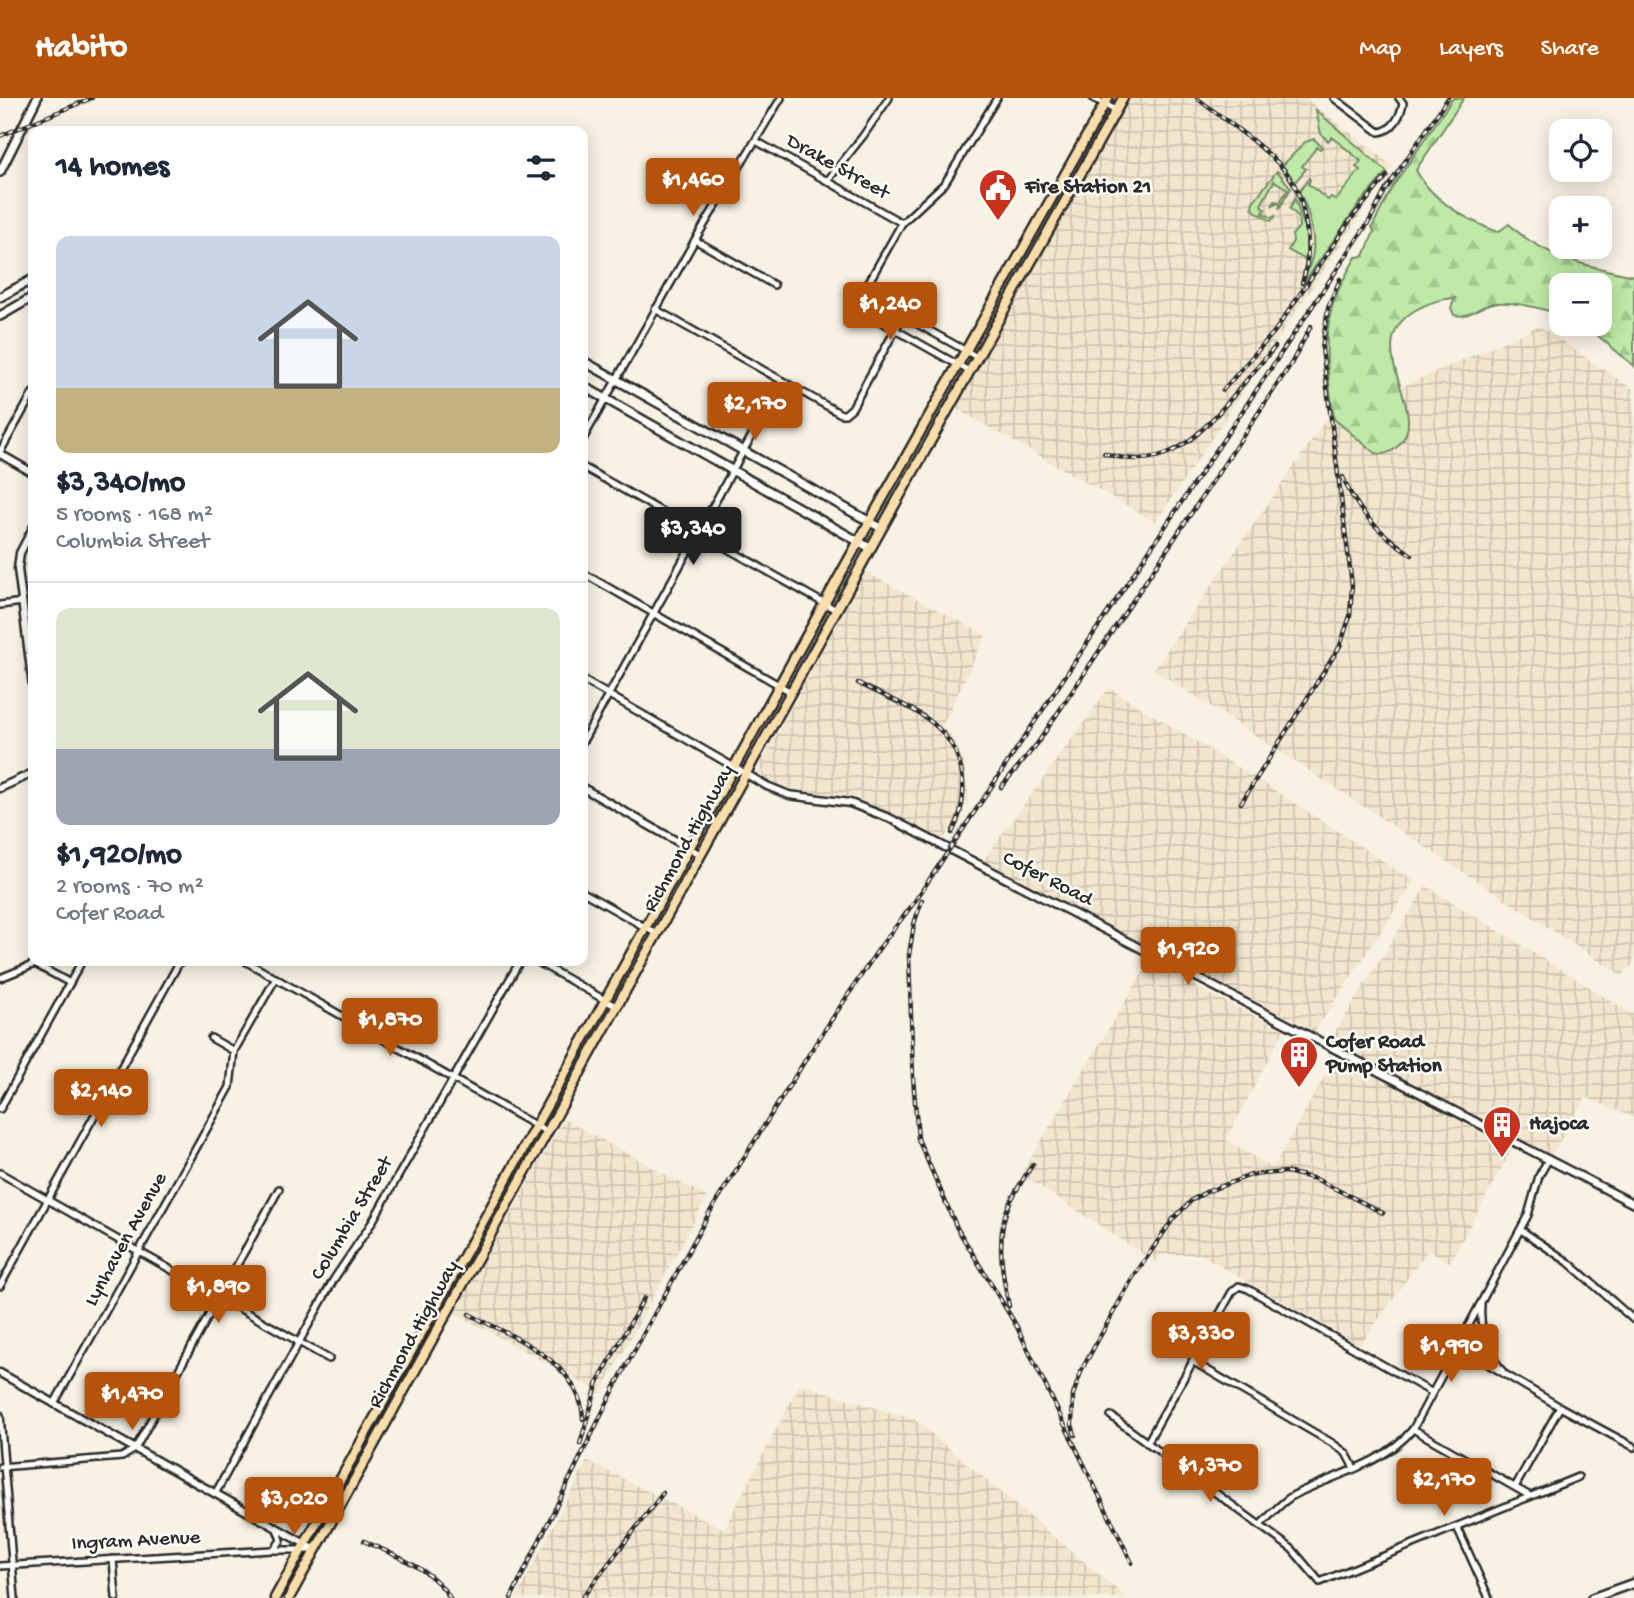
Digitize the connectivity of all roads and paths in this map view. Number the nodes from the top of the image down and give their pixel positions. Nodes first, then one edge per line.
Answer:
1 (37, 98) edge
2 (781, 98) edge
3 (889, 98) edge
4 (997, 98) edge
5 (1093, 98) edge
6 (1123, 98) edge
7 (1335, 98) edge
8 (1399, 98) edge
9 (1106, 101) edge
10 (1116, 110) junction
11 (756, 141) junction
12 (0, 172) edge
13 (828, 180) junction
14 (902, 223) junction
15 (695, 240) junction
16 (28, 282) edge
17 (774, 285) dead end
18 (861, 296) junction
19 (0, 297) edge
20 (28, 301) edge
21 (655, 309) junction
22 (0, 316) edge
23 (903, 316) junction
24 (895, 330) junction
25 (965, 351) junction
26 (977, 357) junction
27 (588, 364) edge
28 (958, 365) junction
29 (969, 371) junction
30 (616, 379) junction
31 (782, 381) junction
32 (588, 389) edge
33 (605, 398) junction
34 (28, 402) edge
35 (588, 430) edge
36 (743, 450) junction
37 (0, 453) edge
38 (28, 470) edge
39 (588, 470) edge
40 (732, 470) junction
41 (870, 521) junction
42 (881, 528) junction
43 (697, 533) junction
44 (28, 538) edge
45 (859, 541) junction
46 (870, 548) junction
47 (588, 576) edge
48 (23, 602) junction
49 (825, 604) junction
50 (0, 605) edge
51 (836, 610) junction
52 (653, 613) junction
53 (28, 644) edge
54 (588, 683) edge
55 (779, 685) junction
56 (790, 692) junction
57 (609, 695) junction
58 (588, 732) edge
59 (734, 767) junction
60 (745, 774) junction
61 (28, 776) edge
62 (0, 788) edge
63 (588, 791) edge
64 (689, 849) junction
65 (701, 856) junction
66 (588, 895) edge
67 (645, 928) junction
68 (657, 934) junction
69 (30, 966) edge
70 (39, 966) edge
71 (79, 966) edge
72 (177, 966) edge
73 (254, 966) edge
74 (517, 966) edge
75 (545, 966) edge
76 (0, 978) edge
77 (276, 978) junction
78 (70, 983) junction
79 (605, 1000) junction
80 (617, 1007) junction
81 (211, 1038) dead end
82 (234, 1051) junction
83 (453, 1079) junction
84 (0, 1109) edge
85 (536, 1126) junction
86 (547, 1132) junction
87 (1548, 1160) junction
88 (0, 1173) edge
89 (279, 1189) dead end
90 (47, 1199) junction
91 (1634, 1204) edge
92 (1521, 1230) junction
93 (139, 1252) junction
94 (0, 1286) edge
95 (219, 1297) junction
96 (1482, 1300) junction
97 (1634, 1320) edge
98 (299, 1343) junction
99 (1456, 1345) junction
100 (329, 1359) dead end
101 (1192, 1361) junction
102 (0, 1373) edge
103 (1505, 1374) junction
104 (1431, 1392) junction
105 (54, 1404) junction
106 (1560, 1407) junction
107 (0, 1415) edge
108 (1111, 1416) dead end
109 (1413, 1429) junction
110 (1147, 1443) junction
111 (1634, 1447) edge
112 (135, 1449) junction
113 (2, 1467) edge
114 (1354, 1468) junction
115 (1578, 1477) dead end
116 (1515, 1487) junction
117 (215, 1494) junction
118 (1530, 1496) junction
119 (1261, 1524) junction
120 (1457, 1527) junction
121 (277, 1529) junction
122 (303, 1547) junction
123 (272, 1550) junction
124 (316, 1550) junction
125 (113, 1559) junction
126 (0, 1566) edge
127 (12, 1566) junction
128 (1634, 1583) edge
129 (277, 1595) edge
130 (291, 1597) edge
131 (15, 1598) edge
132 (116, 1598) edge
133 (1489, 1598) edge
134 (1592, 1598) edge

1 - 12 main road
2 - 11 street
3 - 13 street
4 - 14 street
5 - 9 street
6 - 10 main road, Richmond Highway
7 - 8 street
9 - 10 street
9 - 25 main road, Richmond Highway
10 - 26 main road, Richmond Highway
11 - 13 street, Drake Street
11 - 15 street
13 - 14 street, Drake Street
14 - 18 street
15 - 17 street
15 - 21 street
16 - 19 main road
18 - 23 street
18 - 24 street
20 - 22 main road
21 - 30 street
21 - 31 street
23 - 24 street
23 - 25 street
24 - 28 street
24 - 31 street
25 - 26 street
25 - 28 main road, Richmond Highway
26 - 29 main road, Richmond Highway
27 - 30 main road
28 - 29 street
28 - 41 main road, Richmond Highway
29 - 42 main road, Richmond Highway
30 - 33 street
30 - 36 main road
31 - 36 street
32 - 33 main road
33 - 35 street
33 - 40 main road
34 - 37 street
36 - 40 street
36 - 41 main road
37 - 38 street
39 - 43 street
40 - 43 street
40 - 45 main road
41 - 42 main road
41 - 45 main road, Richmond Highway
42 - 46 main road, Richmond Highway
43 - 49 street
43 - 52 street
44 - 48 street
45 - 46 main road
45 - 49 main road, Richmond Highway
46 - 51 main road, Richmond Highway
47 - 52 street
48 - 50 street
48 - 53 street
49 - 51 street
49 - 55 main road, Richmond Highway
51 - 56 main road, Richmond Highway
52 - 55 street
52 - 57 street
54 - 57 street
55 - 56 street
55 - 59 main road, Richmond Highway
56 - 60 main road, Richmond Highway
57 - 58 street
57 - 59 street
59 - 60 street, Cofer Road
59 - 64 main road, Richmond Highway
60 - 65 main road, Richmond Highway
60 - 87 street, Cofer Road
61 - 62 street
63 - 64 street
64 - 65 street
64 - 67 main road, Richmond Highway
65 - 68 main road, Richmond Highway
66 - 67 street
67 - 68 street
67 - 79 main road, Richmond Highway
68 - 80 main road, Richmond Highway
69 - 76 street
70 - 78 street
71 - 78 street
72 - 90 street
73 - 77 street
74 - 83 street, Columbia Street
75 - 79 street
77 - 82 street, Lynhaven Avenue
77 - 83 street
78 - 84 street
79 - 80 street
79 - 85 main road, Richmond Highway
80 - 86 main road, Richmond Highway
81 - 82 street
82 - 93 street, Lynhaven Avenue
83 - 85 street
83 - 98 street, Columbia Street
85 - 86 street
85 - 122 main road, Richmond Highway
86 - 124 main road, Richmond Highway
87 - 91 street, Cofer Road
87 - 92 street
88 - 90 street
89 - 95 street
90 - 93 street
90 - 94 street
92 - 96 street
92 - 97 street
93 - 95 street
93 - 105 street, Lynhaven Avenue
95 - 98 street
95 - 112 street
96 - 99 street
96 - 103 street
98 - 100 street
98 - 117 street, Columbia Street
99 - 103 street
99 - 104 street
101 - 104 street
101 - 110 street
101 - 114 street
102 - 105 street
103 - 106 street
104 - 109 street
105 - 112 street
106 - 111 street
106 - 116 street
107 - 113 street
108 - 110 street
109 - 114 street
109 - 116 street
110 - 119 street
112 - 113 street
112 - 117 street
113 - 127 street
114 - 119 street
115 - 118 street
116 - 118 street
117 - 121 street
118 - 120 street
119 - 120 street
120 - 133 street
121 - 122 street
121 - 123 street
122 - 123 street, Ingram Avenue
122 - 124 street
122 - 129 main road, Richmond Highway
123 - 125 street, Ingram Avenue
124 - 130 main road, Richmond Highway
125 - 127 street, Ingram Avenue
125 - 132 street
126 - 127 street, Ingram Avenue
127 - 131 street
128 - 134 main road
129 - 130 main road

